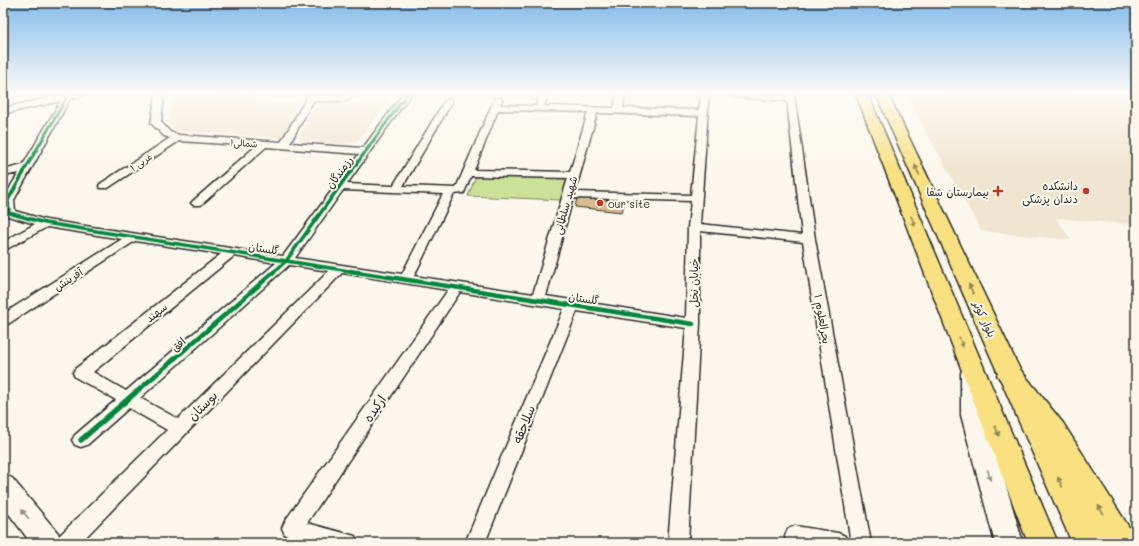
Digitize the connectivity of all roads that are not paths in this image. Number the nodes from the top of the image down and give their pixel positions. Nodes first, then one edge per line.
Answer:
1 (49, 119) edge
2 (156, 119) edge
3 (299, 119) edge
4 (388, 119) edge
5 (438, 119) edge
6 (490, 119) edge
7 (590, 119) edge
8 (702, 119) edge
9 (793, 119) edge
10 (872, 119) edge
11 (894, 119) edge
12 (177, 138) junction
13 (264, 144) junction
14 (284, 146) junction
15 (365, 151) junction
16 (25, 168) junction
17 (3, 172) edge
18 (468, 173) junction
19 (574, 175) junction
20 (104, 186) dead end
21 (339, 187) junction
22 (396, 189) junction
23 (450, 191) junction
24 (568, 195) junction
25 (696, 198) junction
26 (197, 203) dead end
27 (45, 223) junction
28 (694, 227) junction
29 (133, 237) junction
30 (809, 239) junction
31 (3, 247) edge
32 (232, 252) junction
33 (286, 261) junction
34 (339, 269) junction
35 (406, 280) junction
36 (457, 287) junction
37 (538, 300) junction
38 (572, 305) junction
39 (3, 321) edge
40 (693, 324) junction
41 (972, 369) junction
42 (1010, 375) junction
43 (129, 399) junction
44 (180, 428) junction
45 (81, 440) dead end
46 (3, 486) edge
47 (48, 543) edge
48 (66, 543) edge
49 (348, 543) edge
50 (475, 543) edge
51 (678, 543) edge
52 (796, 543) edge
53 (838, 543) edge
54 (861, 543) edge
55 (1009, 543) edge
56 (1043, 543) edge
57 (1088, 543) edge
58 (1122, 543) edge

1 - 16 street, گلستان
2 - 12 street, شمالی۱
3 - 14 street
4 - 15 street, رزمندگان
5 - 22 street
6 - 18 street
7 - 19 street, شهید سلطانی
8 - 25 street, خیابان نخل
9 - 30 street, بحرالعلوم ۱
10 -> 41 main road
42 -> 11 main road, بلوار کوثر
12 - 13 street, شمالی۱
12 - 20 street, غربی ۱
13 - 14 street, شمالی۱
13 - 26 street
14 - 15 street, شمالی۱
15 - 21 street, رزمندگان
16 - 17 street
16 - 27 street, گلستان
18 - 19 street
18 - 23 street
19 - 24 street, شهید سلطانی
21 - 22 street
21 - 33 street, رزمندگان
22 - 23 street
23 - 35 street
24 - 25 street
24 - 37 street, شهید سلطانی
25 - 28 street, خیابان نخل
27 - 29 street, گلستان
27 - 31 street
28 - 30 street
28 - 40 street, خیابان نخل
29 - 32 street, گلستان
29 - 39 street, آفرینش
30 - 54 street, بحرالعلوم ۱
32 - 33 street, گلستان
32 - 43 street, سهند
33 - 34 street, گلستان
33 - 43 street, افق
34 - 35 street, گلستان
34 - 44 street, بوستان
35 - 36 street, گلستان
36 - 37 street, گلستان
36 - 49 street, ارکیده
37 - 38 street, گلستان
38 - 40 street, گلستان
38 - 50 street, سلاجقه
40 - 51 street, خیابان نخل
41 -> 55 main road
41 -> 56 main road
57 -> 42 main road, بلوار کوثر
58 -> 42 highway
43 - 44 street
43 - 45 street, افق
44 - 48 street, بوستان
47 -> 46 main road
52 - 53 street

